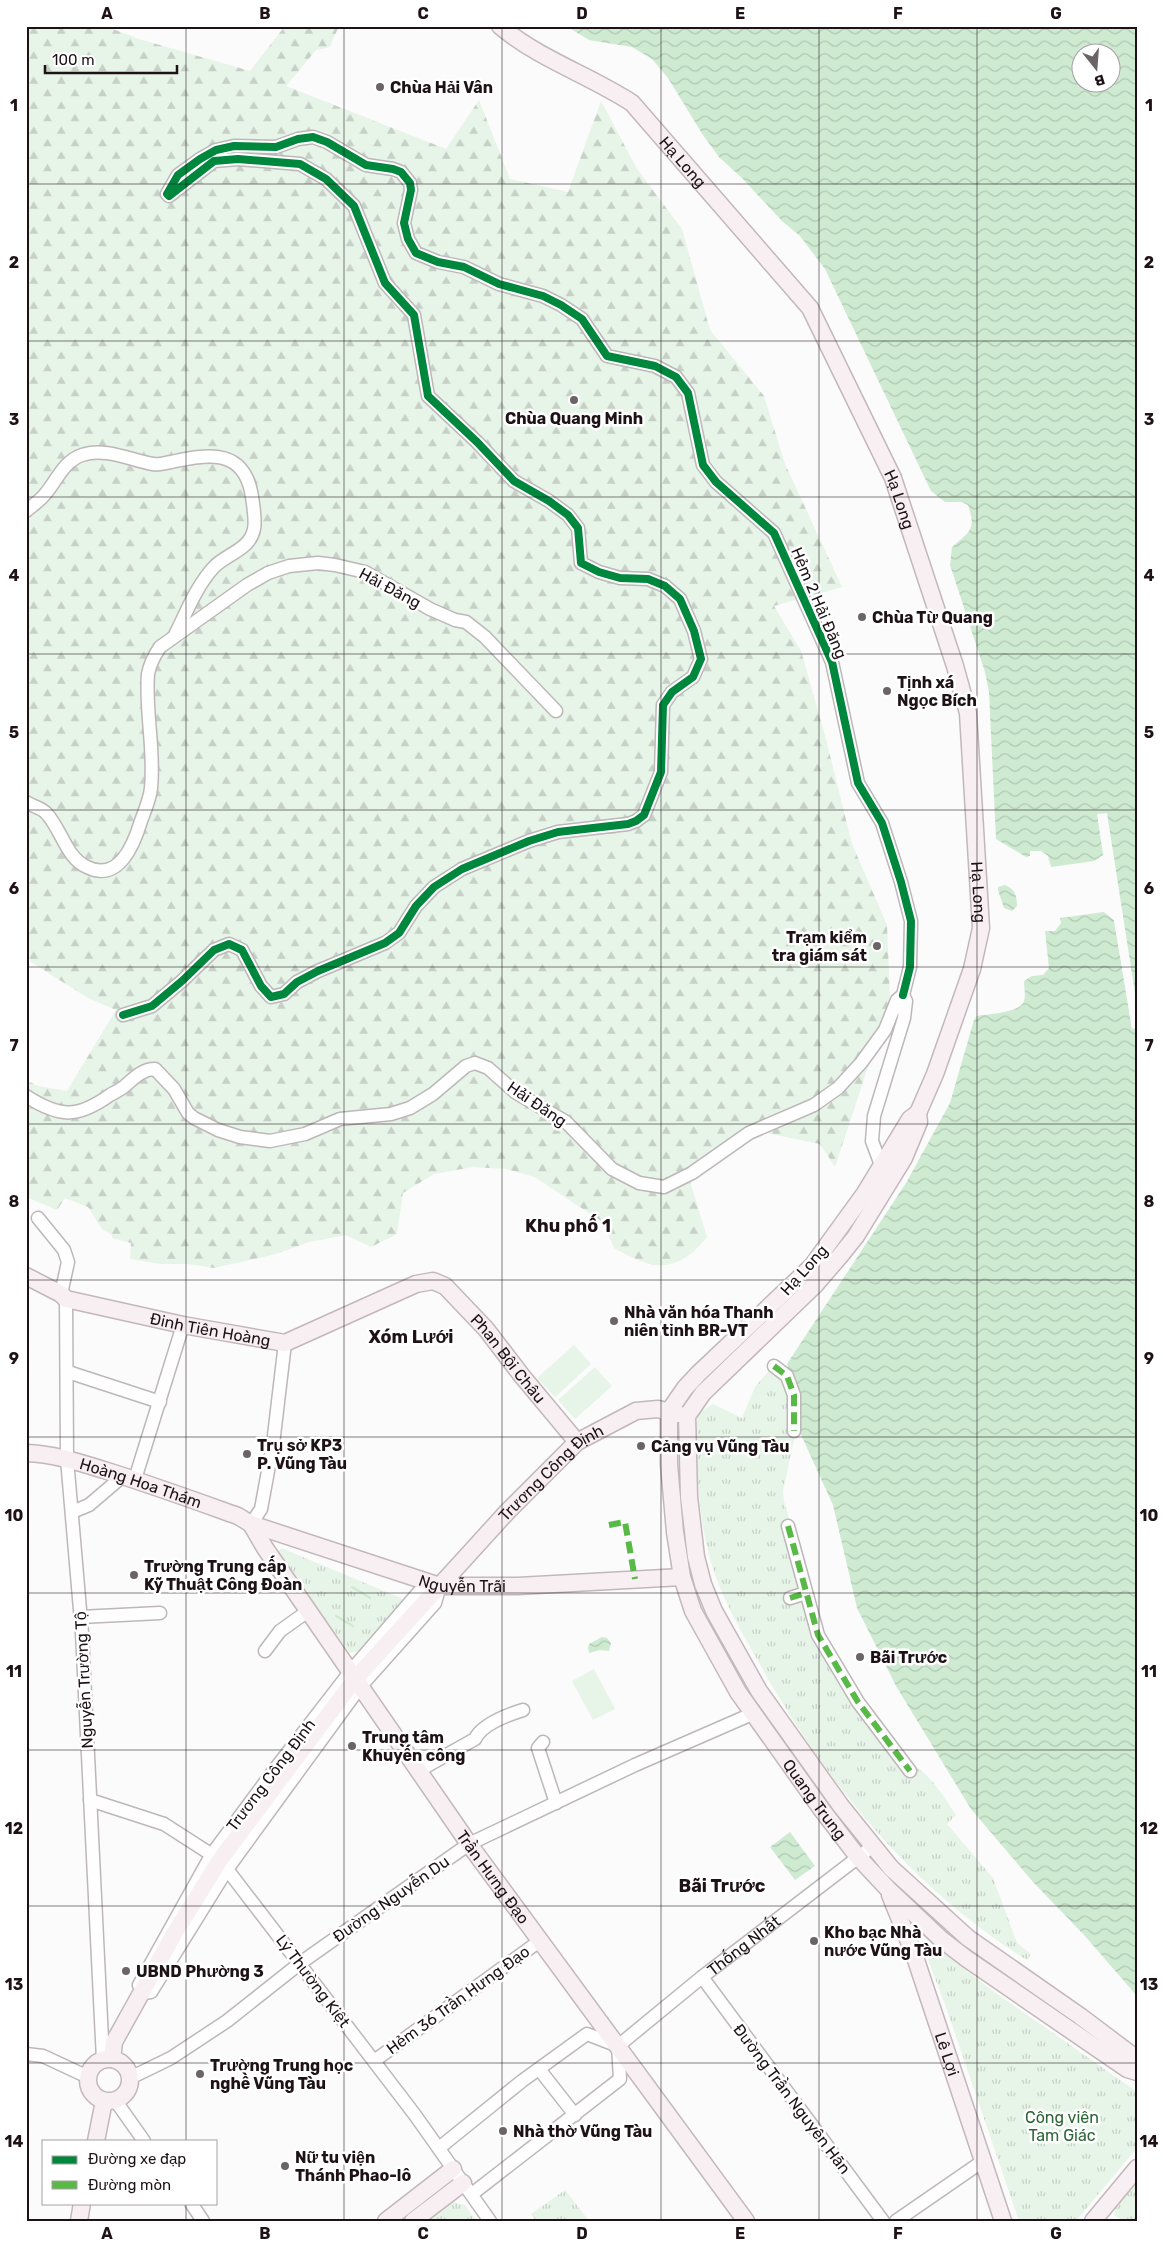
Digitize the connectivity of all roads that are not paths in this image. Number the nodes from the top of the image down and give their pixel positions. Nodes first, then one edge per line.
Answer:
1 (500, 26) edge
2 (26, 511) edge
3 (175, 635) junction
4 (556, 711) dead end
5 (26, 802) edge
6 (903, 995) junction
7 (123, 1014) dead end
8 (26, 1096) edge
9 (888, 1169) junction
10 (38, 1218) dead end
11 (818, 1270) junction
12 (26, 1276) edge
13 (433, 1281) joint
14 (64, 1297) junction
15 (184, 1325) junction
16 (285, 1343) junction
17 (774, 1366) dead end
18 (68, 1372) junction
19 (160, 1402) junction
20 (669, 1411) junction
21 (687, 1416) junction
22 (794, 1431) dead end
23 (577, 1442) junction
24 (26, 1453) edge
25 (67, 1459) junction
26 (129, 1478) junction
27 (72, 1512) junction
28 (251, 1524) junction
29 (788, 1526) dead end
30 (682, 1578) junction
31 (440, 1586) junction
32 (806, 1593) junction
33 (790, 1598) dead end
34 (308, 1611) junction
35 (160, 1613) dead end
36 (80, 1617) junction
37 (264, 1652) dead end
38 (355, 1679) junction
39 (523, 1710) dead end
40 (752, 1714) junction
41 (543, 1742) dead end
42 (910, 1771) dead end
43 (418, 1772) junction
44 (90, 1800) junction
45 (556, 1802) junction
46 (469, 1844) junction
47 (873, 1846) junction
48 (858, 1857) junction
49 (220, 1861) junction
50 (888, 1889) junction
51 (942, 1939) junction
52 (541, 1940) junction
53 (914, 1954) junction
54 (299, 1964) junction
55 (702, 1977) junction
56 (618, 2046) junction
57 (26, 2054) edge
58 (1137, 2059) edge
59 (107, 2060) junction
60 (374, 2060) junction
61 (539, 2069) junction
62 (1137, 2072) edge
63 (88, 2077) junction
64 (130, 2078) junction
65 (110, 2101) junction
66 (575, 2114) junction
67 (96, 2140) edge
68 (143, 2140) edge
69 (439, 2148) junction
70 (983, 2161) junction
71 (1137, 2168) edge
72 (453, 2169) junction
73 (467, 2188) junction
74 (82, 2204) edge
75 (191, 2204) edge
76 (79, 2221) edge
77 (204, 2221) edge
78 (386, 2221) edge
79 (413, 2221) edge
80 (490, 2221) edge
81 (746, 2221) edge
82 (883, 2221) edge
83 (896, 2221) edge
84 (1003, 2221) edge
85 (1093, 2221) edge

1 - 9 main road, Hạ Long
2 - 3 street, Hải Đăng
3 - 4 street, Hải Đăng
3 - 5 street, Hải Đăng
6 - 7 street, Hẻm 2 Hải Đăng
6 - 8 street, Hải Đăng
6 - 9 street
9 - 11 main road, Hạ Long
10 - 14 street, Nguyễn Trường Tộ
11 - 20 main road, Hạ Long
11 - 21 main road, Hạ Long
12 - 14 main road, Đinh Tiên Hoàng
13 - 16 main road, Đinh Tiên Hoàng
13 - 23 main road, Phan Bội Châu
14 - 15 main road, Đinh Tiên Hoàng
14 - 18 street, Nguyễn Trường Tộ
15 - 16 main road, Đinh Tiên Hoàng
15 - 19 street
16 - 28 street
17 - 22 street
18 - 19 street
18 - 25 street, Nguyễn Trường Tộ
19 - 26 street
20 - 21 main road, Trương Công Định
20 - 23 main road, Trương Công Định
20 - 30 main road, Quang Trung
21 - 47 main road, Quang Trung
23 - 31 main road, Trương Công Định
24 - 25 main road, Hoàng Hoa Thám
25 - 26 main road, Hoàng Hoa Thám
25 - 27 street, Nguyễn Trường Tộ
26 - 27 street
26 - 28 main road, Hoàng Hoa Thám
27 - 36 street, Nguyễn Trường Tộ
28 - 31 main road, Nguyễn Trãi
28 - 34 main road, Trần Hưng Đạo
29 - 32 street
30 - 31 main road, Nguyễn Trãi
30 - 40 main road, Quang Trung
31 - 38 main road, Trương Công Định
32 - 33 street
32 - 42 street
34 - 37 street
34 - 38 main road, Trần Hưng Đạo
35 - 36 street
36 - 44 street, Nguyễn Trường Tộ
38 - 43 main road, Trần Hưng Đạo
38 - 49 main road, Trương Công Định
39 - 43 street
40 - 45 street, Đường Nguyễn Du
40 - 48 main road, Quang Trung
41 - 45 street
43 - 46 main road, Trần Hưng Đạo
44 - 49 street, Lý Thường Kiệt
44 - 59 street, Nguyễn Trường Tộ
45 - 46 street, Đường Nguyễn Du
46 - 52 main road, Trần Hưng Đạo
46 - 54 street, Đường Nguyễn Du
47 - 48 street, Thống Nhất
47 - 58 main road, Quang Trung
48 - 50 main road, Quang Trung
48 - 55 street, Thống Nhất
49 - 54 street, Lý Thường Kiệt
49 - 59 main road, Trương Công Định
50 - 51 main road, Quang Trung
50 - 53 main road, Lê Lợi
51 - 53 main road
51 - 62 main road, Quang Trung
52 - 56 main road, Trần Hưng Đạo
52 - 60 street, Hẻm 36 Trần Hưng Đạo
53 - 70 main road, Lê Lợi
54 - 60 street, Lý Thường Kiệt
54 - 64 street, Đường Nguyễn Du
55 - 56 street, Thống Nhất
55 - 82 street, Đường Trần Nguyên Hãn
56 - 61 street
56 - 66 street
56 - 81 main road, Trần Hưng Đạo
57 - 63 street
59 - 63 main road
59 - 64 main road
60 - 69 street, Lý Thường Kiệt
61 - 66 street
61 - 69 street
63 - 65 main road
64 - 65 main road
65 - 67 main road
65 - 68 street
66 - 73 street
69 - 72 street, Lý Thường Kiệt
70 - 83 street
70 - 84 main road, Lê Lợi
71 - 85 main road
72 - 73 street, Lý Thường Kiệt
72 - 78 main road
73 - 79 main road
73 - 80 street, Lý Thường Kiệt
74 - 76 main road
75 - 77 street

